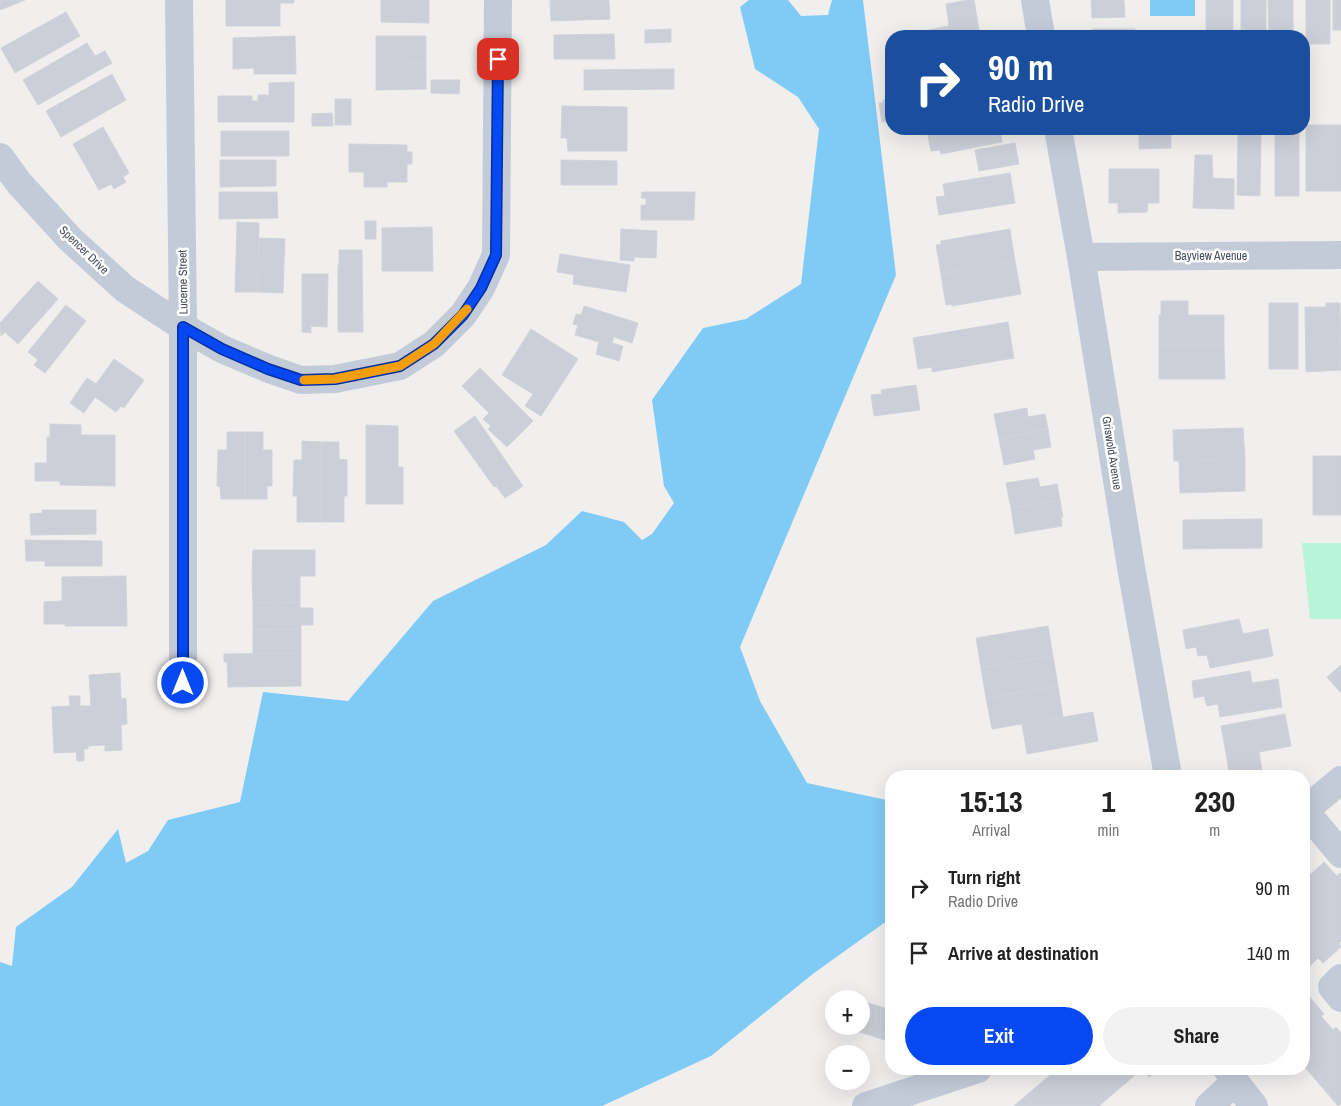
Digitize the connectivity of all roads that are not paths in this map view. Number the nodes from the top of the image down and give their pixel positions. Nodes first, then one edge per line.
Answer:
1 (179, 0) edge
2 (498, 0) edge
3 (1035, 0) edge
4 (1041, 30) edge
5 (1059, 135) edge
6 (0, 156) edge
7 (1341, 255) edge
8 (1082, 257) junction
9 (183, 327) junction
10 (183, 683) dead end
11 (1167, 770) edge
12 (1341, 780) edge
13 (1310, 806) edge
14 (1310, 818) edge
15 (1341, 854) edge
16 (1341, 978) edge
17 (1341, 998) edge
18 (960, 1075) edge
19 (1231, 1076) edge
20 (866, 1106) edge
21 (1209, 1106) edge
22 (1254, 1106) edge

1 - 9 street, Lucerne Street
2 - 9 street, Spencer Drive
3 - 4 street
5 - 8 street, Griswold Avenue
6 - 9 street, Spencer Drive
7 - 8 street, Bayview Avenue
8 - 11 street, Griswold Avenue
9 - 10 street, Lucerne Street
12 - 13 street
14 - 15 street
16 - 17 street
18 - 20 street
19 - 21 street
19 - 22 street

